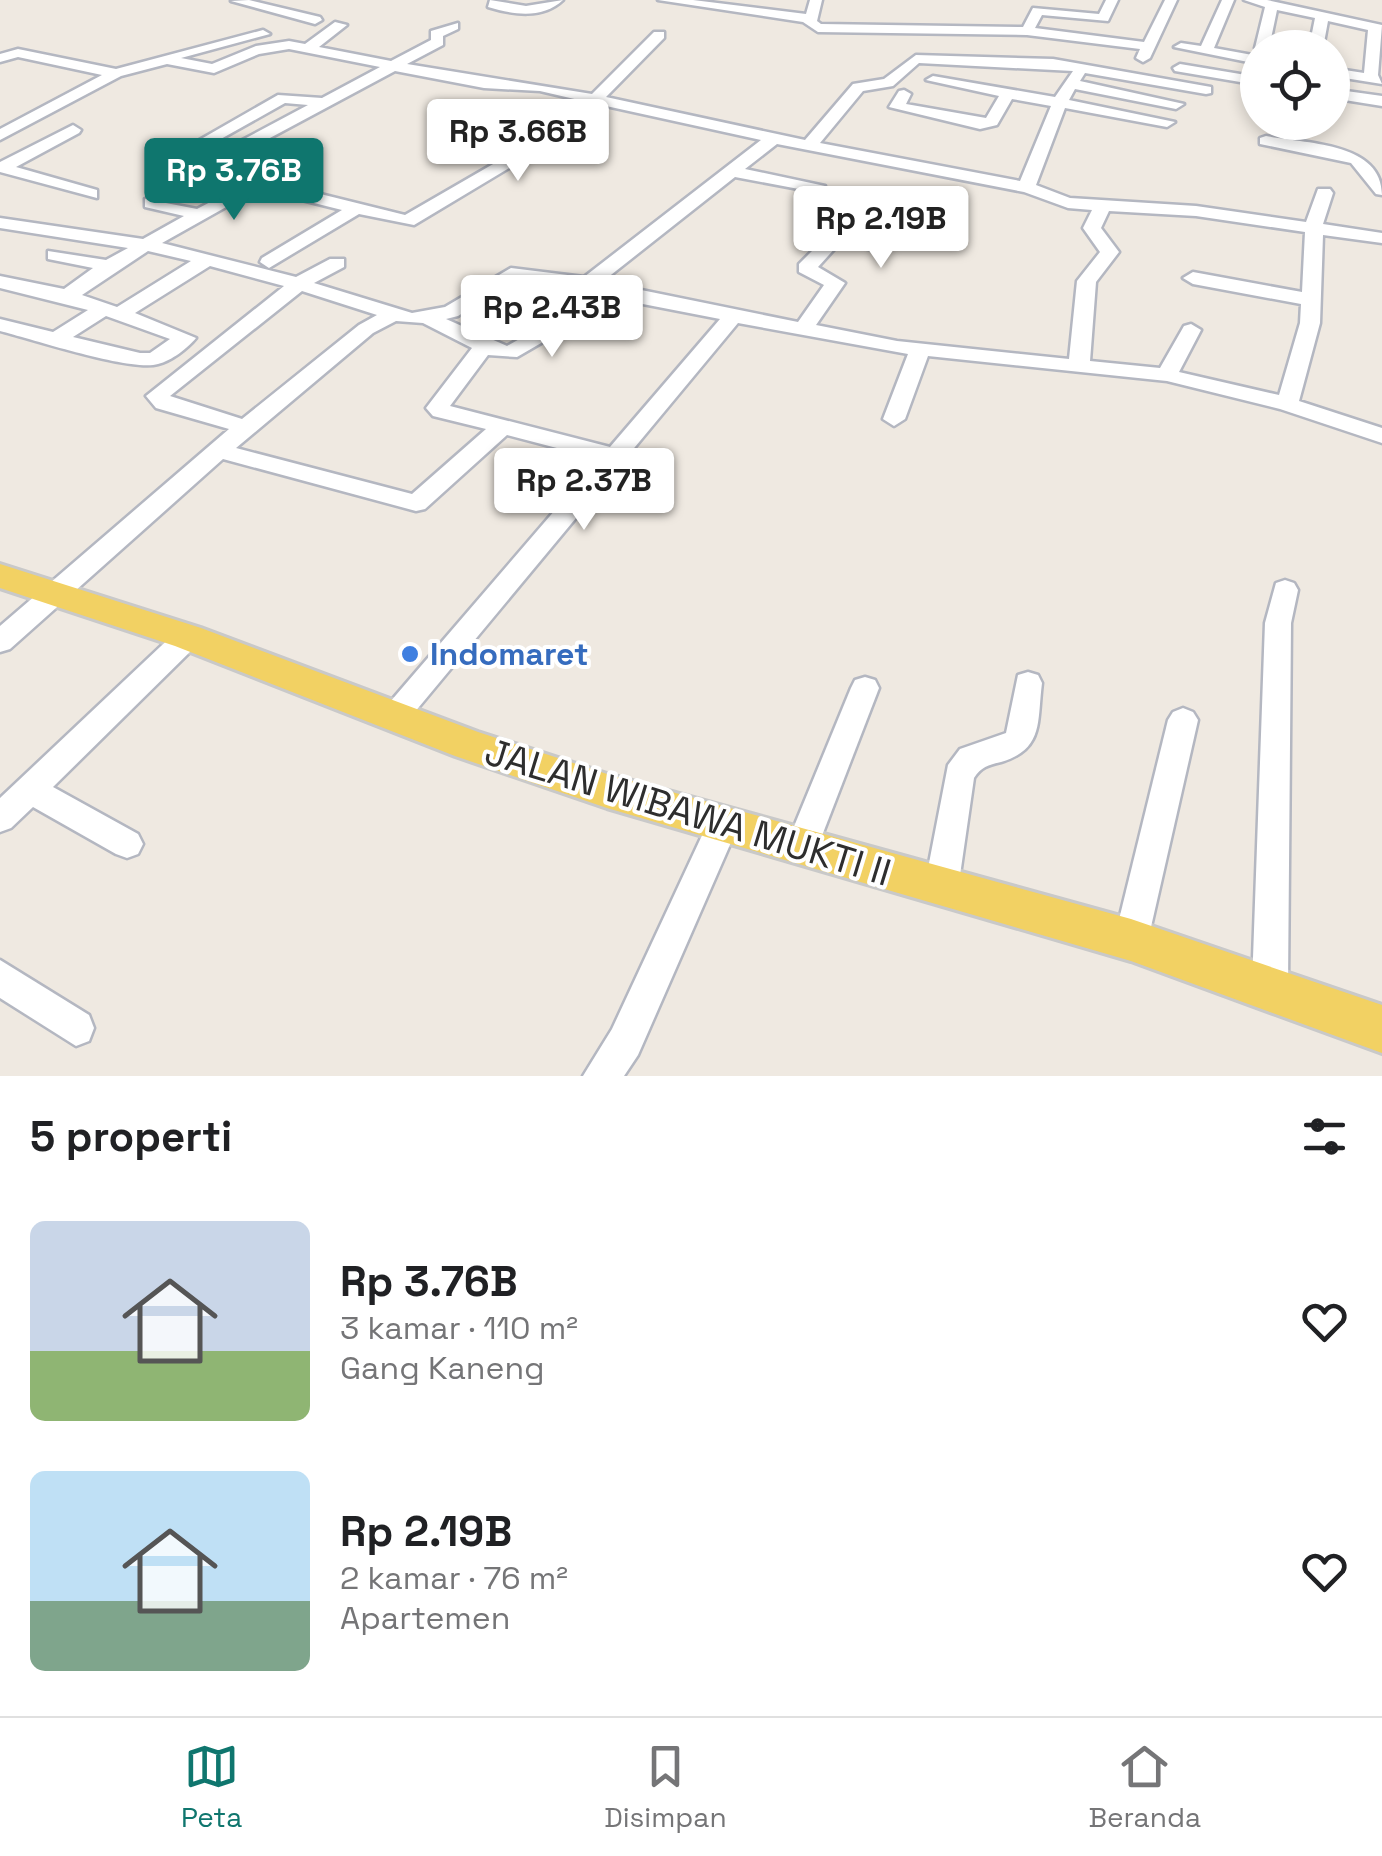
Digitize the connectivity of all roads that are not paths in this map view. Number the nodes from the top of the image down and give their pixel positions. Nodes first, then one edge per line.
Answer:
1 (218, 0) edge
2 (238, 0) edge
3 (497, 0) edge
4 (557, 0) edge
5 (664, 0) edge
6 (816, 0) edge
7 (1172, 0) edge
8 (1228, 0) edge
9 (1250, 0) edge
10 (686, 1) edge
11 (1106, 1) edge
12 (1272, 6) junction
13 (764, 7) edge
14 (1322, 17) junction
15 (315, 20) dead end
16 (810, 22) junction
17 (340, 25) dead end
18 (453, 26) dead end
19 (1379, 28) edge
20 (992, 30) junction
21 (1266, 30) edge
22 (1319, 30) edge
23 (1026, 31) junction
24 (263, 34) dead end
25 (658, 35) dead end
26 (1146, 46) junction
27 (310, 47) junction
28 (1180, 47) dead end
29 (1206, 51) junction
30 (1240, 57) edge
31 (0, 58) edge
32 (156, 62) junction
33 (393, 64) junction
34 (1052, 64) junction
35 (1082, 67) junction
36 (116, 73) junction
37 (1350, 75) edge
38 (1240, 78) edge
39 (1376, 79) edge
40 (934, 80) dead end
41 (961, 84) junction
42 (1071, 84) junction
43 (1206, 90) dead end
44 (1008, 93) junction
45 (904, 94) dead end
46 (1350, 96) edge
47 (596, 98) junction
48 (1382, 101) edge
49 (1060, 102) junction
50 (324, 103) junction
51 (1176, 104) dead end
52 (940, 115) junction
53 (1167, 122) dead end
54 (73, 130) dead end
55 (0, 136) edge
56 (774, 138) junction
57 (1266, 141) dead end
58 (809, 146) junction
59 (731, 171) junction
60 (6, 172) edge
61 (1028, 188) junction
62 (819, 190) dead end
63 (1382, 190) edge
64 (1324, 193) dead end
65 (91, 194) dead end
66 (151, 203) dead end
67 (360, 206) junction
68 (1102, 206) junction
69 (199, 215) junction
70 (896, 222) dead end
71 (0, 223) edge
72 (1314, 225) junction
73 (1382, 238) edge
74 (145, 245) junction
75 (55, 255) dead end
76 (206, 260) junction
77 (269, 262) dead end
78 (337, 263) dead end
79 (109, 266) junction
80 (1193, 278) dead end
81 (0, 282) edge
82 (301, 282) junction
83 (588, 284) junction
84 (614, 293) junction
85 (68, 296) junction
86 (1313, 300) junction
87 (113, 311) junction
88 (394, 314) junction
89 (734, 315) junction
90 (429, 318) junction
91 (0, 325) edge
92 (1191, 330) dead end
93 (802, 331) junction
94 (54, 340) junction
95 (485, 346) junction
96 (920, 349) junction
97 (1080, 366) junction
98 (1166, 375) junction
99 (1287, 404) junction
100 (894, 419) dead end
101 (246, 427) junction
102 (502, 428) junction
103 (1382, 436) edge
104 (219, 451) junction
105 (614, 455) junction
106 (0, 576) edge
107 (1284, 590) dead end
108 (55, 594) junction
109 (188, 637) junction
110 (0, 642) edge
111 (1028, 684) dead end
112 (865, 688) dead end
113 (394, 717) junction
114 (1183, 720) dead end
115 (29, 790) junction
116 (0, 818) edge
117 (723, 824) junction
118 (127, 844) dead end
119 (802, 846) junction
120 (941, 889) junction
121 (1131, 940) junction
122 (0, 977) edge
123 (1270, 986) junction
124 (76, 1028) dead end
125 (1382, 1029) edge
126 (602, 1076) edge

1 - 2 street
2 - 15 street
3 - 4 street
5 - 10 street
6 - 16 street
7 - 26 street
8 - 29 street
9 - 12 street
10 - 13 street
11 - 23 street
12 - 14 street
12 - 21 street
13 - 16 street
14 - 19 street
14 - 22 street
16 - 20 street
17 - 27 street
18 - 33 street
19 - 39 street
20 - 23 street
20 - 34 street
23 - 26 street
24 - 32 street
25 - 47 street
26 - 38 street
27 - 32 street
27 - 33 street
28 - 29 street
29 - 30 street
31 - 36 street
32 - 36 street
33 - 47 street
33 - 50 street
34 - 35 street
34 - 58 street
35 - 42 street
35 - 43 street
36 - 55 street
37 - 39 street
40 - 41 street
41 - 44 street
41 - 52 street
42 - 49 street
42 - 51 street
44 - 49 street
44 - 52 street
45 - 52 street
46 - 48 street
47 - 56 street
47 - 67 street
49 - 53 street
49 - 61 street
50 - 50 street
54 - 60 street
56 - 58 street
56 - 59 street
57 - 63 street
58 - 61 street
59 - 62 street
59 - 83 street
60 - 65 street
61 - 68 street
64 - 72 street
66 - 69 street
67 - 69 street
67 - 77 street
68 - 72 street
68 - 97 street
69 - 74 street
70 - 93 street
71 - 74 street
72 - 73 street
72 - 86 street
74 - 76 street
74 - 79 street
75 - 79 street
76 - 82 street
76 - 87 street
78 - 82 street
79 - 85 street
80 - 86 street
81 - 85 street
82 - 88 street
82 - 101 street
83 - 84 street
83 - 90 street
84 - 89 street
84 - 95 street
85 - 87 street
86 - 99 street
87 - 94 street
87 - 94 street
88 - 90 street
88 - 101 street
89 - 93 street
89 - 105 street
90 - 95 street
91 - 94 street
92 - 98 street
93 - 96 street
95 - 102 street
96 - 97 street
96 - 100 street
97 - 98 street
98 - 99 street
99 - 103 street
101 - 104 street
102 - 104 street
102 - 105 street
104 - 108 street
105 - 113 street
106 - 108 main road, JALAN WIBAWA MUKTI II
107 - 123 street
108 - 109 main road, JALAN WIBAWA MUKTI II
108 - 110 street
109 - 113 main road, JALAN WIBAWA MUKTI II
109 - 115 street
111 - 120 street
112 - 119 street
113 - 117 main road, JALAN WIBAWA MUKTI II
114 - 121 street
115 - 116 street
115 - 118 street
117 - 119 main road, JALAN WIBAWA MUKTI II
117 - 126 street
119 - 120 main road, JALAN WIBAWA MUKTI II
120 - 121 main road, JALAN WIBAWA MUKTI II
121 - 123 main road, JALAN WIBAWA MUKTI II
122 - 124 street
123 - 125 main road, JALAN WIBAWA MUKTI II

